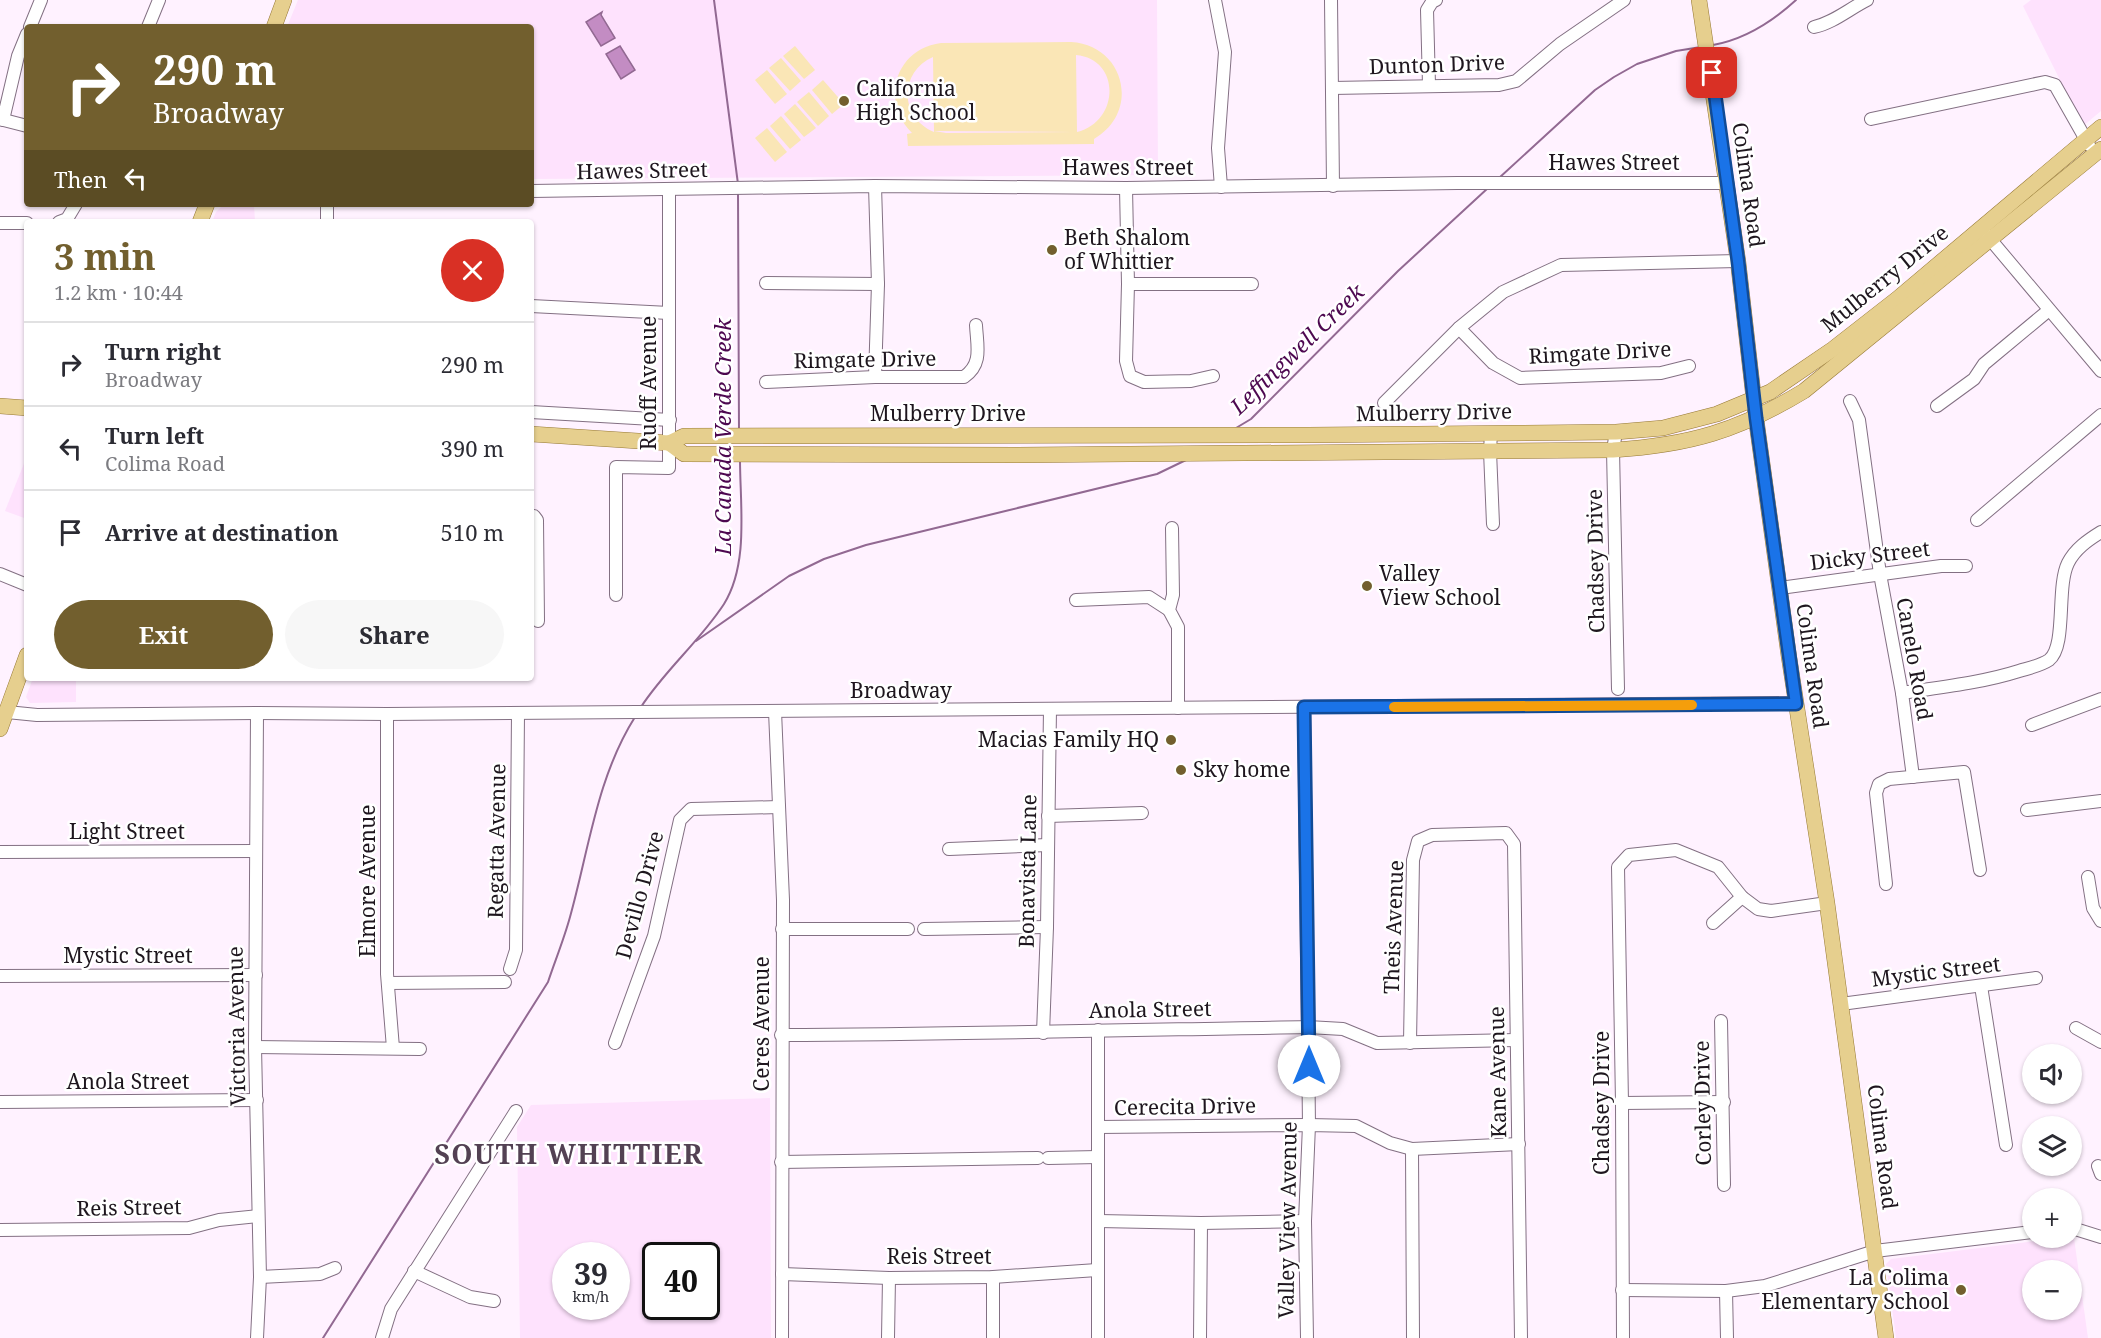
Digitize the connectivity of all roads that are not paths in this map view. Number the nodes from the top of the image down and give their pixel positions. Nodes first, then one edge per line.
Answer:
1 (41, 0) edge
2 (159, 0) edge
3 (284, 0) edge
4 (1215, 0) edge
5 (1330, 0) edge
6 (1436, 0) edge
7 (1699, 0) edge
8 (1867, 0) edge
9 (1620, 1) edge
10 (31, 24) edge
11 (149, 24) edge
12 (275, 24) edge
13 (1814, 27) dead end
14 (24, 41) edge
15 (1429, 85) junction
16 (1332, 88) junction
17 (1871, 119) dead end
18 (2, 120) edge
19 (24, 125) edge
20 (2101, 127) edge
21 (2086, 140) junction
22 (2098, 152) edge
23 (1726, 183) junction
24 (874, 186) junction
25 (1334, 186) junction
26 (1221, 187) junction
27 (1126, 188) junction
28 (669, 190) junction
29 (534, 191) edge
30 (0, 223) edge
31 (24, 224) edge
32 (1985, 234) junction
33 (1738, 261) junction
34 (766, 283) dead end
35 (878, 284) junction
36 (1128, 284) junction
37 (1252, 284) dead end
38 (534, 306) edge
39 (2049, 310) junction
40 (669, 313) junction
41 (976, 325) dead end
42 (1459, 328) junction
43 (1689, 366) dead end
44 (2101, 371) edge
45 (1213, 376) dead end
46 (875, 377) junction
47 (766, 382) dead end
48 (1754, 400) junction
49 (1850, 400) dead end
50 (1384, 403) dead end
51 (0, 406) edge
52 (1937, 406) dead end
53 (24, 408) edge
54 (534, 412) edge
55 (2101, 415) edge
56 (1756, 418) junction
57 (670, 420) junction
58 (1616, 432) junction
59 (1491, 433) junction
60 (534, 434) edge
61 (1066, 435) junction
62 (669, 443) junction
63 (1613, 450) junction
64 (1490, 451) junction
65 (990, 455) junction
66 (534, 516) edge
67 (1977, 520) dead end
68 (1493, 524) dead end
69 (1173, 528) dead end
70 (2101, 532) edge
71 (1966, 566) dead end
72 (0, 574) edge
73 (1880, 574) junction
74 (24, 584) edge
75 (1780, 588) junction
76 (616, 595) dead end
77 (1076, 600) dead end
78 (1169, 610) junction
79 (538, 621) dead end
80 (24, 664) edge
81 (1618, 688) dead end
82 (1902, 693) junction
83 (2101, 699) edge
84 (1796, 704) junction
85 (1304, 707) junction
86 (1178, 708) junction
87 (1050, 709) junction
88 (775, 711) junction
89 (7, 712) junction
90 (257, 713) junction
91 (518, 713) junction
92 (387, 714) junction
93 (2032, 725) dead end
94 (0, 729) edge
95 (1913, 777) junction
96 (2101, 801) edge
97 (779, 807) junction
98 (2027, 810) dead end
99 (1142, 813) dead end
100 (1048, 816) junction
101 (1480, 834) joint
102 (1048, 844) junction
103 (949, 849) dead end
104 (255, 851) junction
105 (0, 852) edge
106 (1980, 870) dead end
107 (2088, 877) dead end
108 (1886, 884) dead end
109 (1742, 897) junction
110 (1827, 903) junction
111 (2101, 921) edge
112 (1713, 923) dead end
113 (1047, 927) junction
114 (782, 929) junction
115 (908, 929) dead end
116 (924, 929) dead end
117 (510, 969) dead end
118 (255, 975) junction
119 (0, 976) edge
120 (2036, 978) dead end
121 (505, 982) dead end
122 (388, 983) junction
123 (1981, 986) junction
124 (1841, 1004) junction
125 (1721, 1021) dead end
126 (1308, 1027) junction
127 (2076, 1028) dead end
128 (1098, 1030) junction
129 (1043, 1033) junction
130 (781, 1035) junction
131 (1516, 1041) junction
132 (2101, 1041) edge
133 (615, 1043) dead end
134 (1410, 1043) junction
135 (255, 1047) junction
136 (393, 1048) junction
137 (420, 1049) dead end
138 (257, 1100) junction
139 (0, 1102) edge
140 (1724, 1102) junction
141 (1622, 1103) junction
142 (516, 1111) dead end
143 (1309, 1125) junction
144 (1099, 1127) junction
145 (1519, 1144) junction
146 (2006, 1145) dead end
147 (1412, 1149) junction
148 (1098, 1157) junction
149 (781, 1162) junction
150 (1724, 1185) dead end
151 (258, 1216) junction
152 (1099, 1221) junction
153 (1305, 1221) junction
154 (1201, 1223) junction
155 (2082, 1229) edge
156 (0, 1230) edge
157 (2099, 1232) edge
158 (2022, 1233) edge
159 (1875, 1251) junction
160 (335, 1268) dead end
161 (1097, 1270) junction
162 (414, 1271) junction
163 (782, 1275) junction
164 (260, 1277) junction
165 (993, 1277) junction
166 (889, 1278) junction
167 (1622, 1290) junction
168 (1726, 1291) junction
169 (494, 1301) dead end
170 (257, 1338) edge
171 (381, 1338) edge
172 (782, 1338) edge
173 (888, 1338) edge
174 (993, 1338) edge
175 (1098, 1338) edge
176 (1200, 1338) edge
177 (1306, 1338) edge
178 (1413, 1338) edge
179 (1521, 1338) edge
180 (1623, 1338) edge
181 (1727, 1338) edge
182 (1886, 1338) edge

1 - 10 street
2 - 11 street
3 - 12 main road
4 - 26 street
5 - 16 street
6 - 15 street
7 - 23 main road, Colima Road
8 - 13 street
9 - 15 street, Dunton Drive
14 - 18 street
15 - 16 street, Dunton Drive
16 - 25 street
17 - 21 street
18 - 19 street
20 - 21 main road, Mulberry Drive
21 - 22 street
21 - 32 main road, Mulberry Drive
22 - 32 main road, Mulberry Drive
23 - 25 street, Hawes Street
23 - 33 main road, Colima Road
24 - 27 street, Hawes Street
24 - 28 street, Hawes Street
24 - 35 street
25 - 26 street, Hawes Street
26 - 27 street, Hawes Street
27 - 36 street
28 - 29 street, Hawes Street
28 - 40 street, Ruoff Avenue
30 - 31 street
32 - 39 street
32 - 48 main road, Mulberry Drive
32 - 56 main road, Mulberry Drive
33 - 42 street
33 - 48 main road, Colima Road
34 - 35 street
35 - 46 street
36 - 37 street
36 - 45 street
38 - 40 street
39 - 44 street
39 - 52 street
40 - 57 street, Ruoff Avenue
41 - 46 street, Rimgate Drive
42 - 43 street, Rimgate Drive
42 - 50 street
46 - 47 street, Rimgate Drive
48 - 56 main road, Colima Road
48 - 58 main road, Mulberry Drive
49 - 73 street, Canelo Road
51 - 53 main road
54 - 57 street
55 - 67 street
56 - 63 main road, Mulberry Drive
56 - 75 main road, Colima Road
57 - 62 street, Ruoff Avenue
58 - 59 main road, Mulberry Drive
58 - 63 street, Chadsey Drive
59 - 61 main road, Mulberry Drive
59 - 64 street
60 - 62 main road, Mulberry Drive
61 - 62 main road, Mulberry Drive
61 - 65 main road
62 - 65 main road, Mulberry Drive
62 - 76 street, Ruoff Avenue
63 - 64 main road, Mulberry Drive
63 - 81 street, Chadsey Drive
64 - 65 main road, Mulberry Drive
64 - 68 street
66 - 79 street
69 - 78 street
70 - 82 street
71 - 73 street, Dicky Street
72 - 74 street
73 - 75 street, Dicky Street
73 - 82 street, Canelo Road
75 - 84 main road, Colima Road
77 - 78 street
78 - 86 street
80 - 89 main road
82 - 95 street, Canelo Road
83 - 93 street
84 - 85 street, Broadway
84 - 110 main road, Colima Road
85 - 86 street, Broadway
85 - 126 street, Valley View Avenue
86 - 87 street, Broadway
87 - 88 street, Broadway
87 - 100 street, Bonavista Lane
88 - 91 street, Broadway
88 - 97 street, Ceres Avenue
89 - 90 street, Broadway
89 - 94 main road
90 - 92 street, Broadway
90 - 104 street, Victoria Avenue
91 - 92 street, Broadway
91 - 117 street, Regatta Avenue
92 - 122 street, Elmore Avenue
95 - 106 street
95 - 108 street
96 - 98 street
97 - 114 street, Ceres Avenue
97 - 133 street, Devillo Drive
99 - 100 street
100 - 102 street, Bonavista Lane
101 - 131 street, Kane Avenue
101 - 134 street, Theis Avenue
102 - 103 street
102 - 113 street, Bonavista Lane
104 - 105 street, Light Street
104 - 118 street, Victoria Avenue
107 - 111 street
109 - 110 street
109 - 112 street
109 - 141 street, Chadsey Drive
110 - 124 main road, Colima Road
113 - 116 street
113 - 129 street, Bonavista Lane
114 - 115 street
114 - 130 street, Ceres Avenue
118 - 119 street, Mystic Street
118 - 135 street, Victoria Avenue
120 - 123 street, Mystic Street
121 - 122 street
122 - 136 street, Elmore Avenue
123 - 124 street, Mystic Street
123 - 146 street
124 - 159 main road, Colima Road
125 - 140 street, Corley Drive
126 - 128 street, Anola Street
126 - 134 street, Anola Street
126 - 143 street, Valley View Avenue
127 - 132 street
128 - 129 street, Anola Street
128 - 144 street
129 - 130 street, Anola Street
130 - 149 street, Ceres Avenue
131 - 134 street, Anola Street
131 - 145 street, Kane Avenue
135 - 136 street
135 - 138 street, Victoria Avenue
136 - 137 street
138 - 139 street, Anola Street
138 - 151 street, Victoria Avenue
140 - 141 street
140 - 150 street, Corley Drive
141 - 167 street, Chadsey Drive
142 - 162 street
143 - 144 street, Cerecita Drive
143 - 147 street, Cerecita Drive
143 - 153 street, Valley View Avenue
144 - 148 street
145 - 147 street, Cerecita Drive
145 - 179 street, Kane Avenue
147 - 178 street
148 - 149 street
148 - 152 street
149 - 163 street, Ceres Avenue
151 - 156 street, Reis Street
151 - 164 street, Victoria Avenue
152 - 154 street
152 - 161 street
153 - 154 street
153 - 177 street, Valley View Avenue
154 - 176 street
155 - 157 street
158 - 159 street
159 - 168 street
159 - 182 main road, Colima Road
160 - 164 street
161 - 165 street, Reis Street
161 - 175 street
162 - 169 street
162 - 171 street
163 - 166 street, Reis Street
163 - 172 street, Ceres Avenue
164 - 170 street, Victoria Avenue
165 - 166 street, Reis Street
165 - 174 street
166 - 173 street
167 - 168 street
167 - 180 street, Chadsey Drive
168 - 181 street

